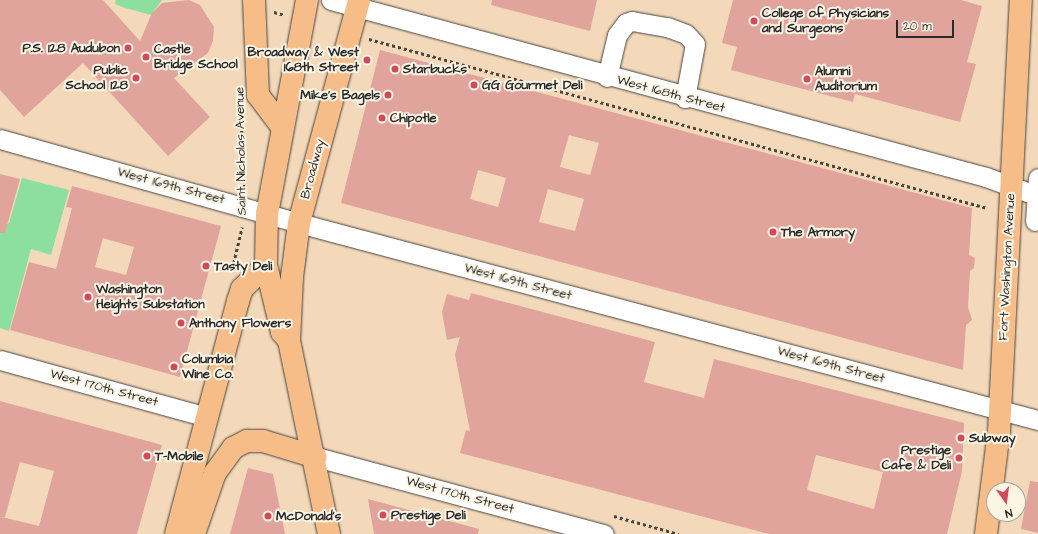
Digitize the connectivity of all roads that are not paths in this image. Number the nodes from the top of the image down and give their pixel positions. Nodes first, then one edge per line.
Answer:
1 (254, 0) edge
2 (307, 0) edge
3 (331, 0) edge
4 (1021, 0) edge
5 (358, 4) edge
6 (607, 77) junction
7 (685, 98) junction
8 (282, 126) junction
9 (0, 139) edge
10 (1011, 186) junction
11 (1037, 190) edge
12 (267, 214) junction
13 (1035, 221) dead end
14 (298, 223) junction
15 (266, 265) junction
16 (289, 341) junction
17 (0, 360) edge
18 (1000, 410) junction
19 (207, 417) junction
20 (1038, 420) edge
21 (316, 457) junction
22 (176, 534) edge
23 (194, 534) edge
24 (329, 534) edge
25 (604, 534) edge
26 (986, 534) edge

1 - 8 main road, Saint Nicholas Avenue
2 - 8 main road, Broadway
3 - 5 street, West 168th Street
4 - 10 main road, Fort Washington Avenue
5 - 6 street, West 168th Street
5 - 14 main road, Broadway
6 - 7 street, West 168th Street
6 - 7 street
7 - 10 street, West 168th Street
8 - 12 main road, Broadway
9 - 12 street, West 169th Street
10 - 11 street, West 168th Street
10 - 18 main road, Fort Washington Avenue
11 - 13 street
12 - 14 street, West 169th Street
12 - 15 main road, Broadway
14 - 16 main road, Broadway
14 - 18 street, West 169th Street
15 - 16 main road, Broadway
15 - 19 main road
16 - 21 main road, Broadway
17 - 19 street, West 170th Street
18 - 20 street, West 169th Street
18 - 26 main road, Fort Washington Avenue
19 - 22 main road
21 - 23 main road
21 - 24 main road, Broadway
21 - 25 street, West 170th Street

